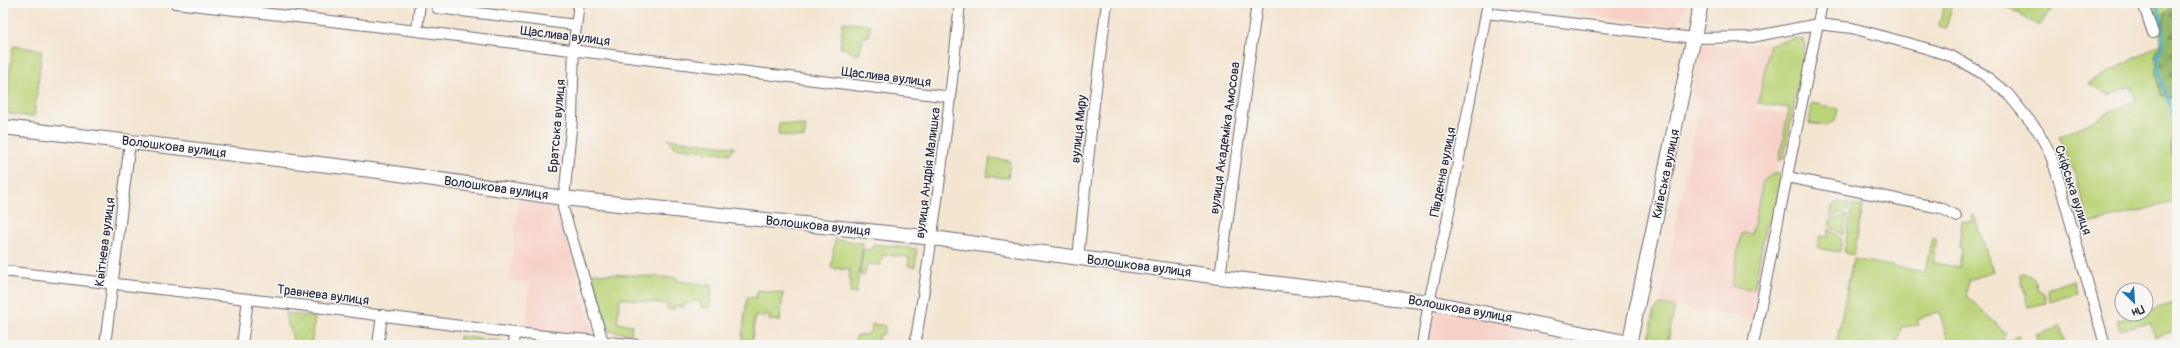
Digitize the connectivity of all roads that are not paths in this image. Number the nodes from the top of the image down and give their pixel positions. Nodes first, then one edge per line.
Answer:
1 (175, 3) edge
2 (420, 3) edge
3 (579, 3) edge
4 (960, 3) edge
5 (1107, 3) edge
6 (1257, 3) edge
7 (1701, 3) edge
8 (1822, 3) edge
9 (2143, 3) edge
10 (437, 8) dead end
11 (1487, 8) edge
12 (1818, 24) junction
13 (576, 25) junction
14 (417, 31) junction
15 (2153, 33) dead end
16 (1694, 38) junction
17 (575, 51) junction
18 (951, 97) junction
19 (3, 127) edge
20 (130, 142) junction
21 (1787, 177) junction
22 (563, 198) junction
23 (1956, 216) dead end
24 (933, 238) junction
25 (1078, 258) junction
26 (3, 271) edge
27 (1220, 277) junction
28 (113, 284) junction
29 (248, 299) junction
30 (1428, 302) junction
31 (382, 315) junction
32 (515, 333) junction
33 (603, 343) edge
34 (1629, 344) edge
35 (106, 345) edge
36 (242, 345) edge
37 (378, 345) edge
38 (514, 345) edge
39 (639, 345) edge
40 (915, 345) edge
41 (1422, 345) edge
42 (1753, 345) edge
43 (2105, 345) edge

1 - 14 street, Щаслива вулиця
2 - 14 street
3 - 13 street, Братська вулиця
4 - 18 street, вулиця Андрія Малишка
5 - 25 street, вулиця Миру
6 - 27 street, вулиця Академіка Амосова
7 - 16 street, Київська вулиця
8 - 12 street
9 - 15 street
10 - 13 street
11 - 16 street, Скіфська вулиця
11 - 30 street, Південна вулиця
12 - 16 street, Скіфська вулиця
12 - 21 street
12 - 43 street, Скіфська вулиця
13 - 17 street, Братська вулиця
14 - 17 street, Щаслива вулиця
16 - 34 street, Київська вулиця
17 - 18 street, Щаслива вулиця
17 - 22 street, Братська вулиця
18 - 24 street, вулиця Андрія Малишка
19 - 20 street, Волошкова вулиця
20 - 22 street, Волошкова вулиця
20 - 28 street, Квітнева вулиця
21 - 23 street
21 - 42 street
22 - 24 street, Волошкова вулиця
22 - 33 street, Братська вулиця
24 - 25 street, Волошкова вулиця
24 - 40 street, вулиця Андрія Малишка
25 - 27 street, Волошкова вулиця
26 - 28 street, Травнева вулиця
27 - 30 street, Волошкова вулиця
28 - 29 street, Травнева вулиця
28 - 35 street, Квітнева вулиця
29 - 31 street, Травнева вулиця
29 - 36 street
30 - 34 street, Волошкова вулиця
30 - 41 street, Південна вулиця
31 - 32 street, Травнева вулиця
31 - 37 street
32 - 33 street, Травнева вулиця
32 - 38 street
33 - 39 street, Травнева вулиця

